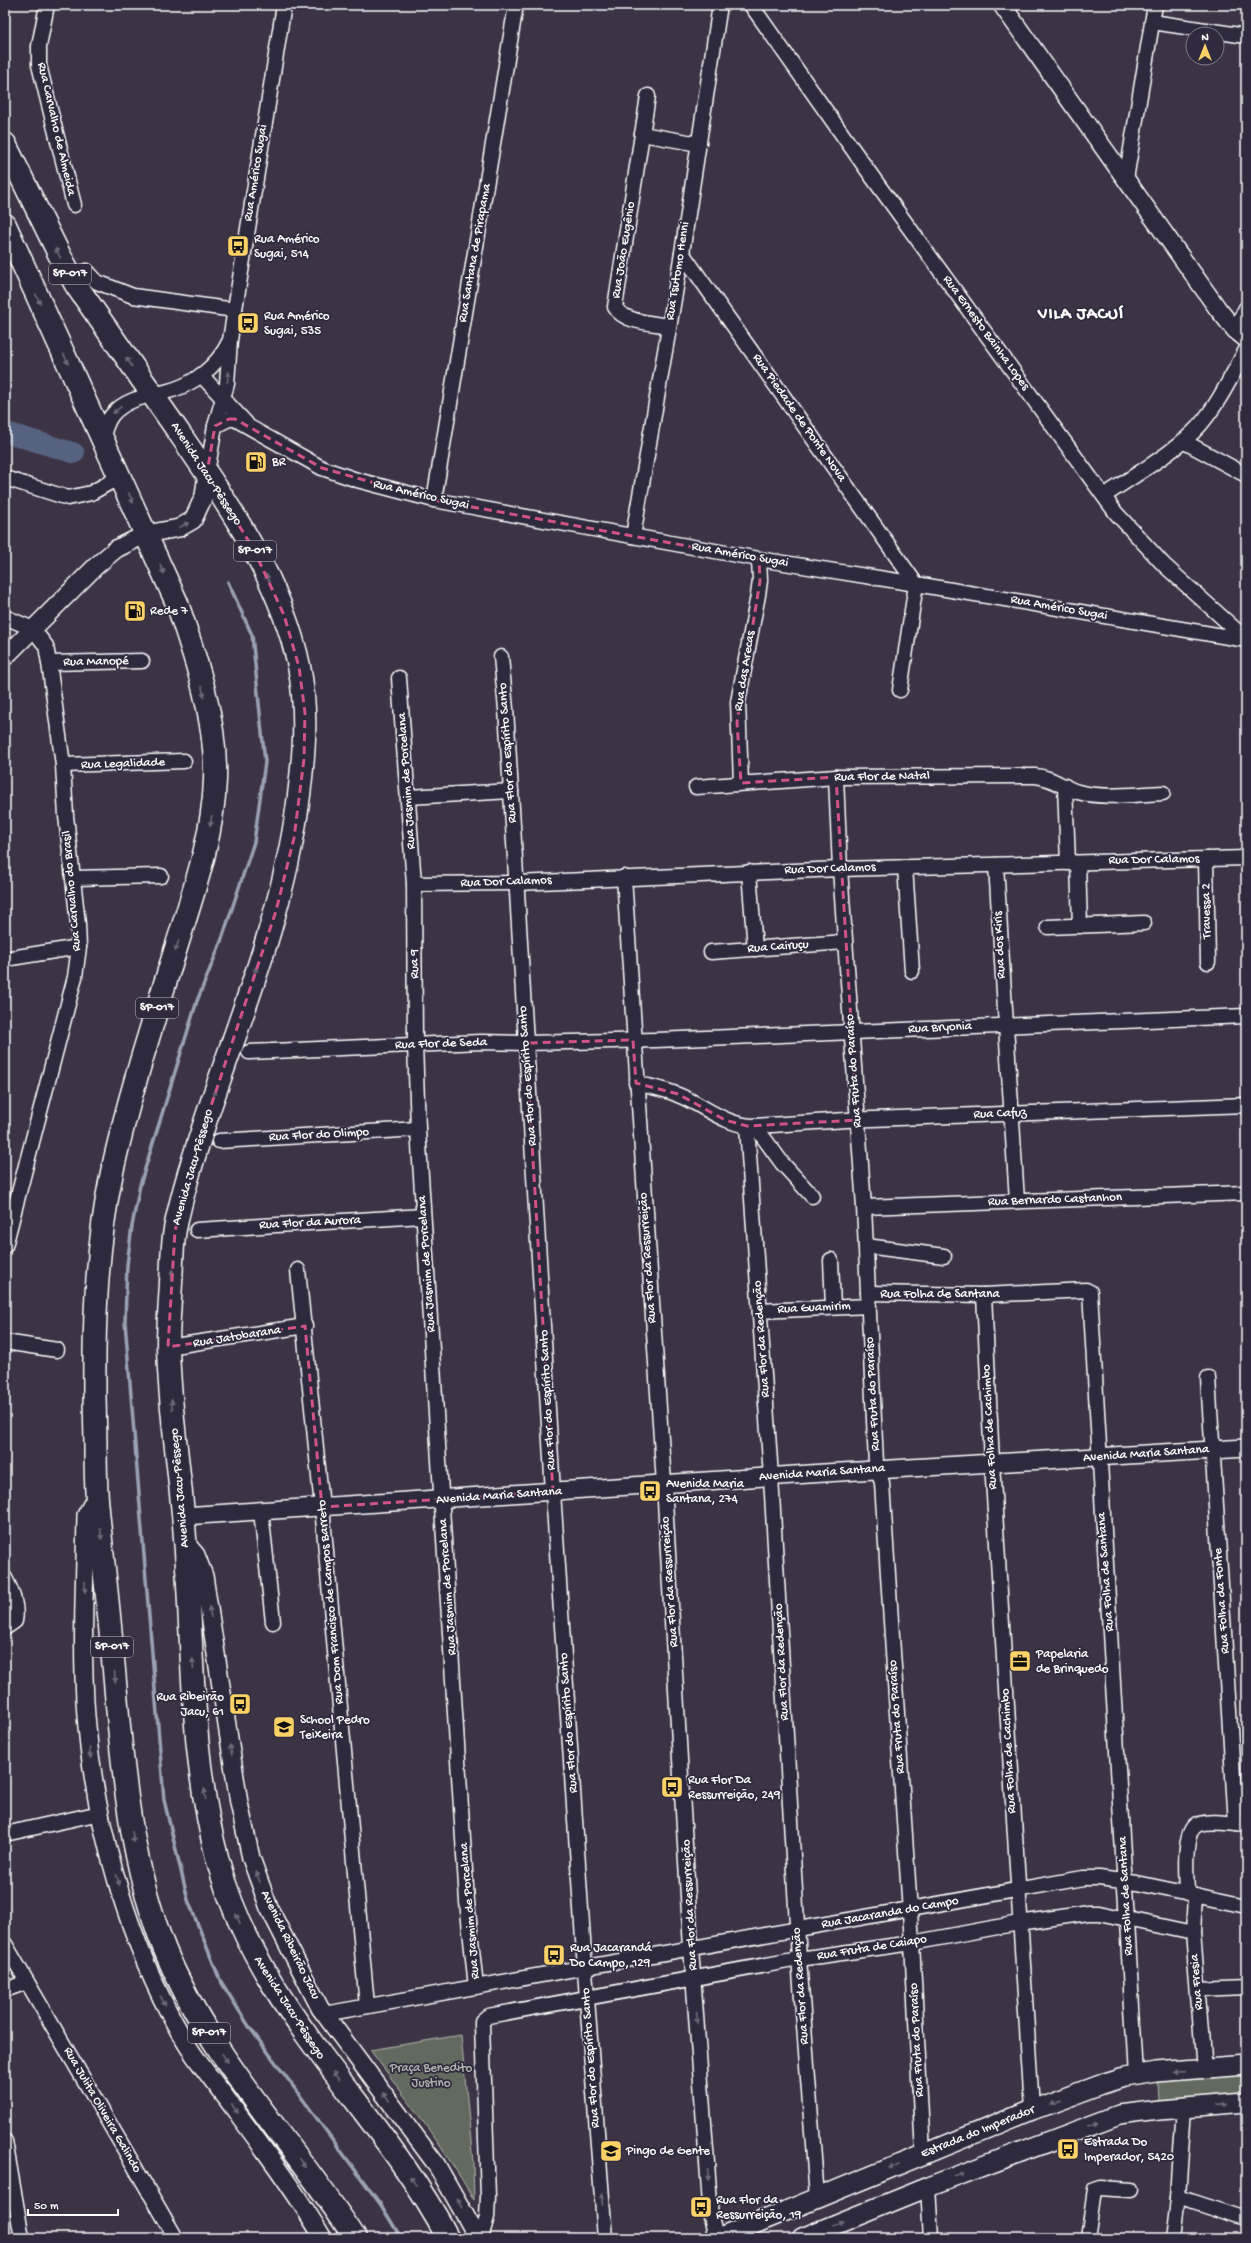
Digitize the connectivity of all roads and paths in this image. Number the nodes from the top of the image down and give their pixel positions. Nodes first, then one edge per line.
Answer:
1 (47, 5) edge
2 (284, 5) edge
3 (516, 5) edge
4 (720, 5) edge
5 (751, 5) edge
6 (1002, 5) edge
7 (1155, 5) edge
8 (1152, 22) junction
9 (1246, 36) edge
10 (648, 96) dead end
11 (642, 134) junction
12 (5, 144) edge
13 (699, 144) junction
14 (1126, 178) junction
15 (74, 205) dead end
16 (5, 225) edge
17 (682, 253) junction
18 (73, 279) junction
19 (1246, 308) edge
20 (235, 310) junction
21 (669, 326) junction
22 (1240, 335) edge
23 (230, 340) junction
24 (1246, 350) edge
25 (201, 375) junction
26 (152, 394) junction
27 (223, 398) junction
28 (247, 425) junction
29 (215, 426) junction
30 (102, 437) junction
31 (1182, 441) junction
32 (207, 473) junction
33 (1246, 475) edge
34 (121, 476) junction
35 (5, 478) edge
36 (1104, 496) junction
37 (434, 500) junction
38 (146, 534) junction
39 (634, 536) junction
40 (759, 559) junction
41 (916, 584) junction
42 (5, 617) edge
43 (33, 629) junction
44 (1246, 639) edge
45 (5, 657) edge
46 (501, 657) dead end
47 (142, 661) dead end
48 (49, 663) junction
49 (399, 678) dead end
50 (900, 690) dead end
51 (184, 761) dead end
52 (63, 765) junction
53 (836, 778) junction
54 (741, 783) junction
55 (1065, 786) junction
56 (696, 787) dead end
57 (511, 791) junction
58 (1163, 793) dead end
59 (409, 797) junction
60 (1246, 858) edge
61 (1206, 859) junction
62 (1073, 863) junction
63 (996, 865) junction
64 (905, 867) junction
65 (840, 869) junction
66 (749, 872) junction
67 (161, 876) dead end
68 (624, 877) junction
69 (72, 878) junction
70 (517, 883) junction
71 (414, 884) junction
72 (1144, 923) dead end
73 (1080, 926) junction
74 (1048, 927) dead end
75 (845, 942) junction
76 (79, 947) junction
77 (755, 949) junction
78 (711, 952) dead end
79 (5, 959) edge
80 (1208, 962) dead end
81 (912, 971) dead end
82 (1246, 1016) edge
83 (1005, 1025) junction
84 (850, 1032) junction
85 (634, 1040) junction
86 (526, 1043) junction
87 (414, 1044) junction
88 (249, 1052) dead end
89 (636, 1083) junction
90 (1246, 1105) edge
91 (1011, 1113) junction
92 (857, 1120) junction
93 (751, 1126) junction
94 (418, 1129) junction
95 (219, 1141) dead end
96 (1246, 1193) edge
97 (812, 1196) dead end
98 (1017, 1201) junction
99 (864, 1207) junction
100 (424, 1216) junction
101 (197, 1230) dead end
102 (5, 1246) edge
103 (866, 1246) junction
104 (944, 1256) dead end
105 (831, 1260) dead end
106 (298, 1270) dead end
107 (984, 1295) junction
108 (868, 1299) junction
109 (833, 1307) junction
110 (760, 1311) junction
111 (305, 1326) junction
112 (5, 1342) edge
113 (168, 1347) junction
114 (57, 1350) dead end
115 (1208, 1378) dead end
116 (1246, 1448) edge
117 (1212, 1450) junction
118 (1099, 1457) junction
119 (992, 1463) junction
120 (878, 1470) junction
121 (771, 1477) junction
122 (664, 1484) junction
123 (553, 1492) junction
124 (97, 1495) junction
125 (442, 1499) junction
126 (322, 1507) junction
127 (261, 1511) junction
128 (184, 1516) junction
129 (185, 1542) junction
130 (5, 1578) edge
131 (273, 1622) dead end
132 (10, 1624) edge
133 (100, 1813) junction
134 (1241, 1825) edge
135 (5, 1834) edge
136 (1125, 1881) junction
137 (1018, 1890) junction
138 (1191, 1895) junction
139 (1246, 1906) edge
140 (910, 1910) junction
141 (1128, 1919) junction
142 (1019, 1923) junction
143 (798, 1930) junction
144 (1193, 1932) junction
145 (912, 1943) junction
146 (5, 1944) edge
147 (691, 1948) junction
148 (799, 1959) junction
149 (585, 1967) junction
150 (694, 1979) junction
151 (27, 1982) junction
152 (1246, 1986) edge
153 (476, 1987) junction
154 (1198, 1988) junction
155 (5, 1990) edge
156 (587, 1999) junction
157 (367, 2006) junction
158 (324, 2014) junction
159 (1246, 2065) edge
160 (1204, 2069) junction
161 (1136, 2075) junction
162 (1246, 2103) edge
163 (1184, 2108) junction
164 (1032, 2110) junction
165 (5, 2141) edge
166 (923, 2154) junction
167 (928, 2187) junction
168 (1130, 2190) dead end
169 (1178, 2197) junction
170 (817, 2198) junction
171 (1246, 2219) edge
172 (820, 2234) edge
173 (22, 2238) edge
174 (176, 2238) edge
175 (323, 2238) edge
176 (355, 2238) edge
177 (448, 2238) edge
178 (479, 2238) edge
179 (605, 2238) edge
180 (716, 2238) edge
181 (720, 2238) edge
182 (802, 2238) edge
183 (931, 2238) edge
184 (1088, 2238) edge
185 (1172, 2238) edge

1 - 15 street, Rua Carvalho de Almeida
2 - 20 street, Rua Américo Sugai
3 - 37 street, Rua Santana de Pirapama
4 - 13 street, Rua Tsutomo Henni
5 - 36 street, Rua Ernesto Bainha Lopes
6 - 14 street
7 - 8 street
8 - 9 street
8 - 14 street
10 - 11 street, Rua João Eugênio
11 - 13 street
11 - 21 street, Rua João Eugênio
18 -> 12 highway, Avenida Jacu-Pêssego / SP-017
13 - 17 street, Rua Tsutomo Henni
14 - 22 street
16 -> 30 highway, SP-017
17 - 21 street, Rua Tsutomo Henni
17 - 41 street, Rua Piedade de Ponte Nova
18 - 20 street
26 -> 18 highway, Avenida Jacu-Pêssego / SP-017
19 - 22 street
20 - 23 street, Rua Américo Sugai
21 - 39 street, Rua Tsutomo Henni
23 - 25 street, Rua Américo Sugai
27 -> 23 street, Rua Américo Sugai
24 - 31 street
25 - 26 street, Rua Américo Sugai
25 - 27 street, Rua Américo Sugai
26 -> 30 street, Rua Américo Sugai
26 - 32 highway, Avenida Jacu-Pêssego / SP-017
27 - 28 street, Rua Américo Sugai
27 - 29 street, Rua Américo Sugai
28 - 29 street, Rua Américo Sugai
28 - 37 street, Rua Américo Sugai
29 - 32 street, Rua Américo Sugai
30 - 34 highway, SP-017
31 - 33 street
31 - 36 street
38 -> 32 street, Rua Américo Sugai
113 -> 32 highway, Avenida Jacu-Pêssego / SP-017
34 - 35 street
34 -> 38 highway, SP-017
36 - 44 street, Rua Ernesto Bainha Lopes
37 - 39 street, Rua Américo Sugai
38 - 43 street, Rua Américo Sugai
38 -> 124 highway, SP-017
39 - 40 street, Rua Américo Sugai
40 - 41 street, Rua Américo Sugai
40 - 54 street, Rua das Arecas
41 - 44 street, Rua Américo Sugai
41 - 50 street
42 - 43 street
43 - 45 street, Rua Américo Sugai
43 - 48 street, Rua Carvalho do Brasil
46 - 57 street, Rua Flor do Espírito Santo
47 - 48 street, Rua Manopé
48 - 52 street, Rua Carvalho do Brasil
49 - 59 street, Rua Jasmim de Porcelana
51 - 52 street, Rua Legalidade
52 - 69 street, Rua Carvalho do Brasil
53 - 54 street, Rua Flor de Natal
53 - 55 street, Rua Flor de Natal
53 - 65 street, Rua Fruta do Paraíso
54 - 56 street, Rua Flor de Natal
55 - 58 street, Rua Flor de Natal
55 - 62 street
57 - 59 street
57 - 70 street, Rua Flor do Espírito Santo
59 - 71 street, Rua Jasmim de Porcelana
60 - 61 street, Rua Dor Calamos
61 - 62 street, Rua Dor Calamos
61 - 80 street, Travessa 2
62 - 63 street, Rua Dor Calamos
62 - 73 street
63 - 64 street, Rua Dor Calamos
63 - 83 street, Rua dos Kiris
64 - 65 street, Rua Dor Calamos
64 - 81 street
65 - 66 street, Rua Dor Calamos
65 - 75 street, Rua Fruta do Paraíso
66 - 68 street, Rua Dor Calamos
66 - 77 street
67 - 69 street
68 - 70 street, Rua Dor Calamos
68 - 85 street, Rua Flor da Ressurreição
69 - 76 street, Rua Carvalho do Brasil
70 - 71 street, Rua Dor Calamos
70 - 86 street, Rua Flor do Espírito Santo
71 - 87 street, Rua 9
72 - 73 street
73 - 74 street
75 - 77 street, Rua Cairuçu
75 - 84 street, Rua Fruta do Paraíso
76 - 79 street
76 - 102 street, Rua Carvalho do Brasil
77 - 78 street, Rua Cairuçu
82 - 83 street, Rua Bryonia
83 - 84 street, Rua Bryonia
83 - 91 street, Rua dos Kiris
84 - 85 street, Rua Bryonia
84 - 92 street, Rua Fruta do Paraíso
85 - 86 street, Rua Flor de Seda
85 - 89 street, Rua Flor da Ressurreição
86 - 87 street, Rua Flor de Seda
86 - 123 street, Rua Flor do Espírito Santo
87 - 88 street, Rua Flor de Seda
87 - 94 street, Rua Jasmim de Porcelana
89 - 93 street, Rua Cafuz
89 - 122 street, Rua Flor da Ressurreição
90 - 91 street, Rua Cafuz
91 - 92 street, Rua Cafuz
91 - 98 street, Rua dos Kiris
92 - 93 street, Rua Cafuz
92 - 99 street, Rua Fruta do Paraíso
93 - 97 street
93 - 110 street, Rua Flor da Redenção
94 - 95 street, Rua Flor do Olimpo
94 - 100 street, Rua Jasmim de Porcelana
96 - 98 street, Rua Bernardo Castanhon
98 - 99 street, Rua Bernardo Castanhon
99 - 103 street, Rua Fruta do Paraíso
100 - 101 street, Rua Flor da Aurora
100 - 125 street, Rua Jasmim de Porcelana
103 - 104 street
103 - 108 street, Rua Fruta do Paraíso
105 - 109 street
106 - 111 street, Rua Dom Francisco de Campos Barreto
107 - 108 street, Rua Folha de Santana
107 - 118 street, Rua Folha de Santana
107 - 119 street, Rua Folha de Cachimbo
108 - 109 street, Rua Guamirim
108 - 120 street, Rua Fruta do Paraíso
109 - 110 street, Rua Guamirim
110 - 121 street, Rua Flor da Redenção
111 - 113 street, Rua Jatobarana
111 - 126 street, Rua Dom Francisco de Campos Barreto
112 - 114 street
128 -> 113 highway, Avenida Jacu-Pêssego / SP-017
115 - 117 street, Rua Folha da Fonte
116 - 117 street, Avenida Maria Santana
117 - 118 street, Avenida Maria Santana
117 - 134 street, Rua Folha da Fonte
118 - 119 street, Avenida Maria Santana
118 - 136 street, Rua Folha de Santana
119 - 120 street, Avenida Maria Santana
119 - 137 street, Rua Folha de Cachimbo
120 - 121 street, Avenida Maria Santana
120 - 140 street, Rua Fruta do Paraíso
121 - 122 street, Avenida Maria Santana
121 - 143 street, Rua Flor da Redenção
122 - 123 street, Avenida Maria Santana
122 - 147 street, Rua Flor da Ressurreição
123 - 125 street, Avenida Maria Santana
123 - 149 street, Rua Flor do Espírito Santo
124 -> 133 street
124 -> 176 highway, SP-017
125 - 126 street, Avenida Maria Santana
125 - 153 street, Rua Jasmim de Porcelana
126 - 127 street, Avenida Maria Santana
126 - 157 street, Rua Dom Francisco de Campos Barreto
127 - 128 street, Avenida Maria Santana
127 - 131 street
128 - 129 highway, Avenida Jacu-Pêssego / SP-017
158 -> 129 street, Avenida Ribeirão Jacu
177 -> 129 highway, Avenida Jacu-Pêssego / SP-017
130 - 132 street
133 - 135 street
133 -> 175 street
134 - 138 street, Rua Fresia
136 - 137 street, Rua Jacaranda do Campo
136 - 138 street, Rua Jacaranda do Campo
136 - 141 street, Rua Folha de Santana
137 - 140 street, Rua Jacaranda do Campo
137 - 142 street, Rua Folha de Cachimbo
138 - 139 street, Rua Jacaranda do Campo
138 - 144 street, Rua Fresia
140 - 143 street, Rua Jacaranda do Campo
140 - 145 street, Rua Fruta do Paraíso
141 - 142 street, Rua Fruta de Caiapo
141 - 144 street, Rua Fruta de Caiapo
141 - 161 street, Rua Folha de Santana
142 - 145 street, Rua Fruta de Caiapo
142 - 164 street, Rua Folha de Cachimbo
143 - 147 street, Rua Jacaranda do Campo
143 - 148 street, Rua Flor da Redenção
144 - 154 street, Rua Fresia
145 - 148 street, Rua Fruta de Caiapo
145 - 166 street, Rua Fruta do Paraíso
146 - 151 street, Rua Julita Oliveira Galindo
147 - 149 street, Rua Jacaranda do Campo
147 - 150 street, Rua Flor da Ressurreição
148 - 150 street, Rua Fruta de Caiapo
148 - 170 street, Rua Flor da Redenção
149 - 153 street, Rua Jacaranda do Campo
149 - 156 street, Rua Flor do Espírito Santo
150 - 156 street, Rua Fruta de Caiapo
150 -> 180 street, Rua Flor da Ressurreição
151 - 155 street
151 - 174 street, Rua Julita Oliveira Galindo
152 - 154 street
153 - 157 street, Rua Jacaranda do Campo
154 - 160 street, Rua Fresia
156 - 178 street, Rua Fruta de Caiapo
179 -> 156 street, Rua Flor do Espírito Santo
157 - 158 street, Rua Jacaranda do Campo
178 -> 158 street, Avenida Ribeirão Jacu
159 - 160 main road, Estrada do Imperador
160 -> 161 main road, Estrada do Imperador
161 -> 164 main road, Estrada do Imperador
163 -> 162 main road
167 -> 163 main road
163 - 169 street
164 - 166 main road, Estrada do Imperador
165 - 173 street
166 -> 170 main road, Estrada do Imperador
172 -> 167 main road
167 - 183 street
168 - 184 street
169 - 171 street
169 - 185 street
170 - 181 main road, Estrada do Imperador
172 - 182 main road

